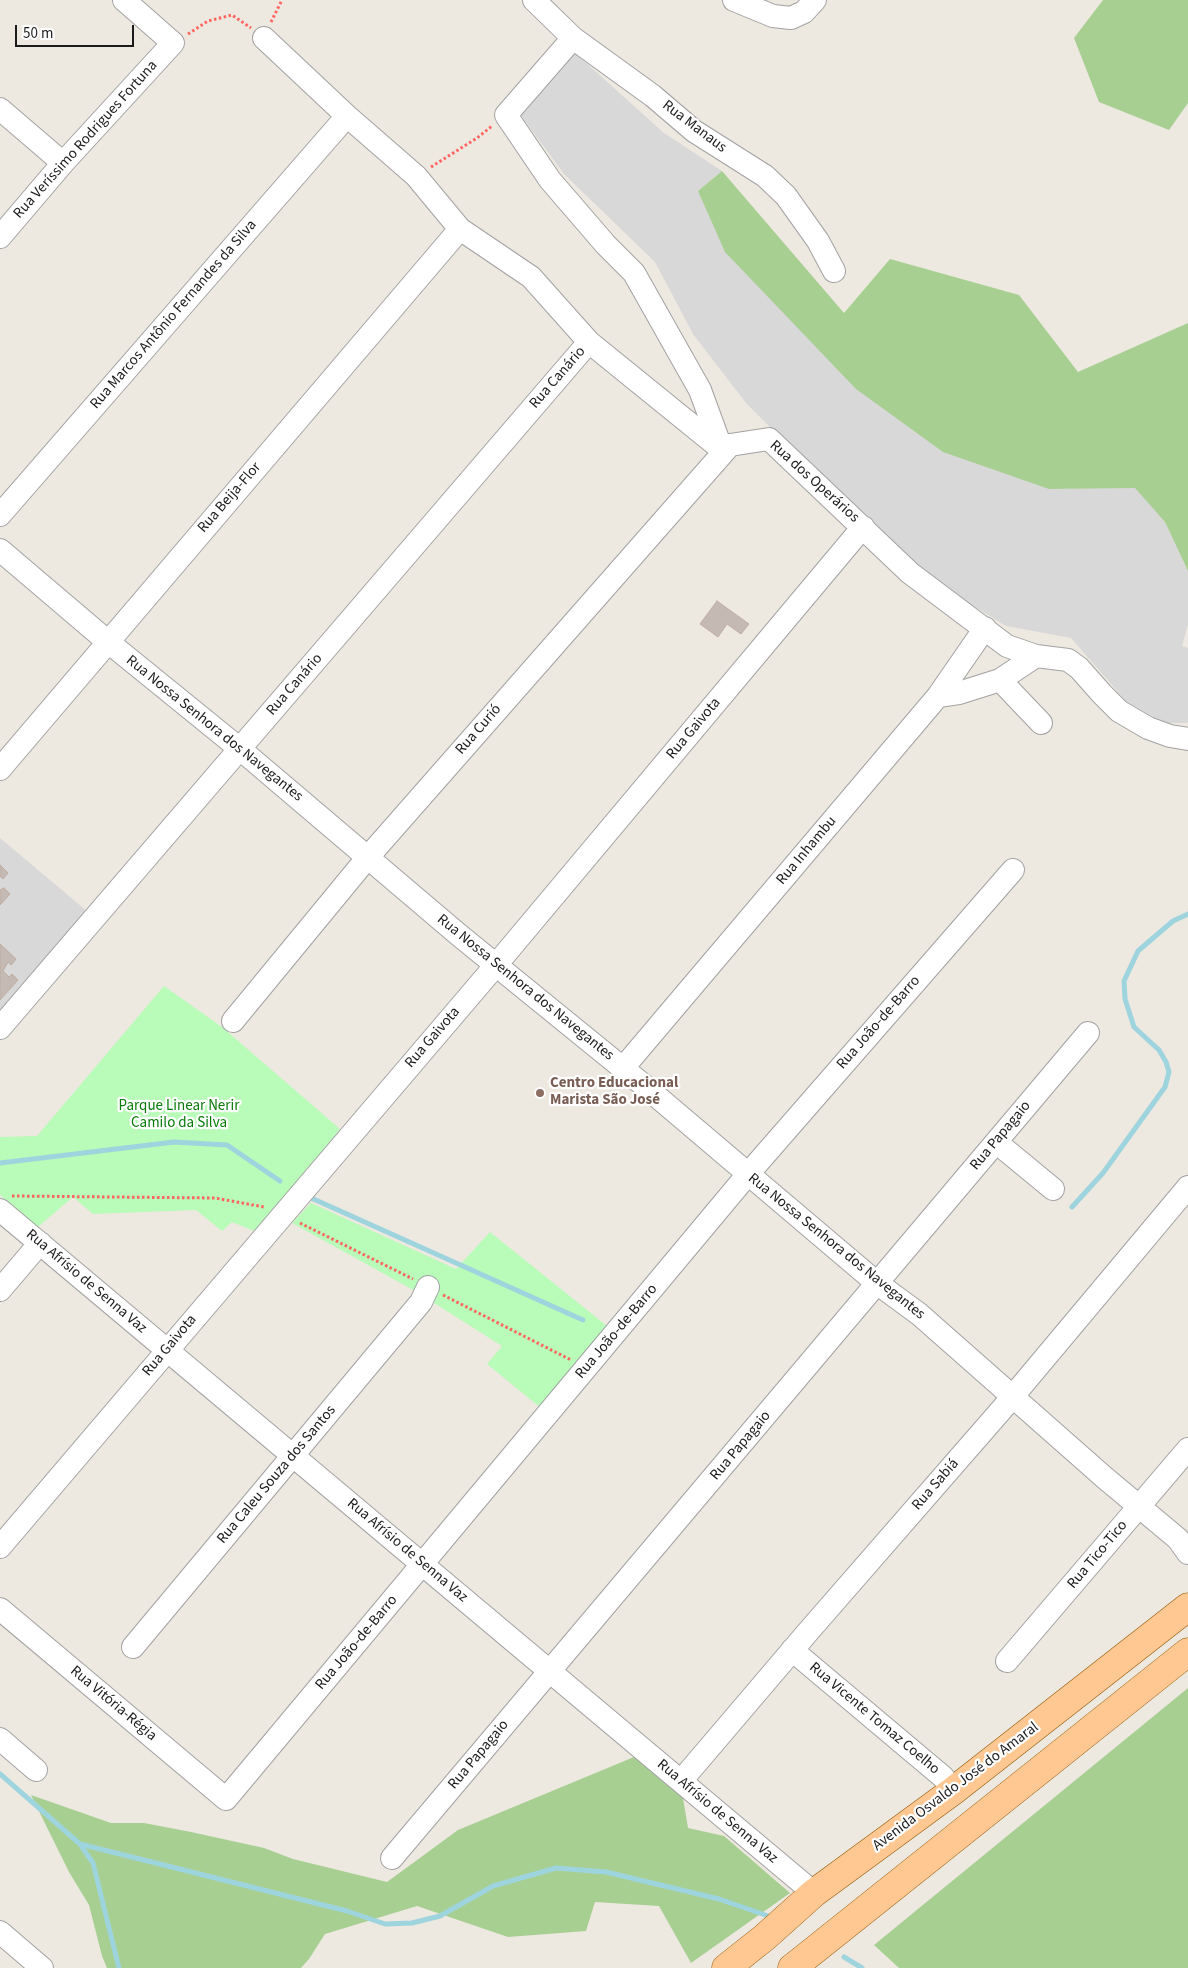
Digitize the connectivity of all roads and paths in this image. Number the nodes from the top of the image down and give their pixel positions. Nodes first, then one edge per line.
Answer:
1 (124, 0) edge
2 (282, 0) edge
3 (534, 0) edge
4 (734, 0) edge
5 (816, 0) edge
6 (264, 38) junction
7 (573, 38) junction
8 (173, 43) junction
9 (0, 109) edge
10 (506, 115) junction
11 (347, 116) junction
12 (63, 163) junction
13 (416, 176) junction
14 (460, 228) junction
15 (0, 237) edge
16 (834, 271) dead end
17 (589, 342) junction
18 (726, 447) junction
19 (0, 515) edge
20 (863, 527) junction
21 (0, 550) edge
22 (985, 628) junction
23 (107, 641) junction
24 (1036, 656) junction
25 (1000, 680) junction
26 (938, 696) junction
27 (1041, 723) dead end
28 (1188, 739) edge
29 (240, 749) junction
30 (0, 769) edge
31 (368, 856) junction
32 (1013, 870) dead end
33 (496, 965) junction
34 (233, 1021) dead end
35 (0, 1028) edge
36 (1088, 1033) dead end
37 (623, 1068) junction
38 (996, 1142) junction
39 (748, 1174) junction
40 (1188, 1187) edge
41 (1053, 1189) dead end
42 (4, 1203) edge
43 (282, 1214) junction
44 (40, 1243) junction
45 (878, 1284) junction
46 (0, 1290) edge
47 (424, 1295) dead end
48 (167, 1350) junction
49 (1012, 1396) junction
50 (1188, 1449) edge
51 (293, 1456) junction
52 (1140, 1506) junction
53 (1188, 1536) edge
54 (0, 1548) edge
55 (1188, 1554) edge
56 (423, 1564) junction
57 (1188, 1590) edge
58 (1188, 1608) edge
59 (0, 1609) edge
60 (1154, 1635) junction
61 (134, 1647) dead end
62 (792, 1650) junction
63 (1188, 1652) edge
64 (1007, 1661) dead end
65 (550, 1671) junction
66 (0, 1739) edge
67 (996, 1758) junction
68 (36, 1770) dead end
69 (681, 1781) junction
70 (1017, 1788) junction
71 (953, 1791) junction
72 (226, 1799) joint
73 (392, 1858) dead end
74 (814, 1893) junction
75 (0, 1932) edge
76 (765, 1937) junction
77 (42, 1968) edge
78 (726, 1968) edge
79 (741, 1968) edge
80 (792, 1968) edge

1 - 8 street
2 - 6 path
3 - 7 street, Rua Manaus
4 - 5 street
6 - 8 path
6 - 11 street
7 - 10 street
7 - 16 street, Rua Manaus
8 - 12 street, Rua Veríssimo Rodrigues Fortuna
9 - 12 street
10 - 13 path
10 - 18 street
11 - 13 street
11 - 19 street, Rua Marcos Antônio Fernandes da Silva
12 - 15 street, Rua Veríssimo Rodrigues Fortuna
13 - 14 street
14 - 17 street
14 - 23 street, Rua Beija-Flor
17 - 18 street
17 - 29 street, Rua Canário
18 - 20 street, Rua dos Operários
18 - 31 street, Rua Curió
20 - 22 street, Rua dos Operários
20 - 33 street, Rua Gaivota
21 - 23 street, Rua Nossa Senhora dos Navegantes
22 - 24 street, Rua dos Operários
22 - 26 street, Rua Inhambu
23 - 29 street, Rua Nossa Senhora dos Navegantes
23 - 30 street, Rua Beija-Flor
24 - 25 street
24 - 28 street, Rua dos Operários
25 - 26 street
25 - 27 street
26 - 37 street, Rua Inhambu
29 - 31 street, Rua Nossa Senhora dos Navegantes
29 - 35 street, Rua Canário
31 - 33 street, Rua Nossa Senhora dos Navegantes
31 - 34 street, Rua Curió
32 - 39 street, Rua João-de-Barro
33 - 37 street, Rua Nossa Senhora dos Navegantes
33 - 43 street, Rua Gaivota
36 - 38 street, Rua Papagaio
37 - 39 street, Rua Nossa Senhora dos Navegantes
38 - 41 street
38 - 45 street, Rua Papagaio
39 - 45 street, Rua Nossa Senhora dos Navegantes
39 - 56 street, Rua João-de-Barro
40 - 49 street, Rua Sabiá
42 - 43 path
42 - 44 street, Rua Afrísio de Senna Vaz
43 - 48 street, Rua Gaivota
44 - 46 street
44 - 48 street, Rua Afrísio de Senna Vaz
45 - 49 street, Rua Nossa Senhora dos Navegantes
45 - 65 street, Rua Papagaio
47 - 51 street, Rua Caleu Souza dos Santos
48 - 51 street, Rua Afrísio de Senna Vaz
48 - 54 street, Rua Gaivota
49 - 52 street, Rua Nossa Senhora dos Navegantes
49 - 62 street, Rua Sabiá
50 - 52 street, Rua Tico-Tico
51 - 56 street, Rua Afrísio de Senna Vaz
51 - 61 street, Rua Caleu Souza dos Santos
52 - 53 street, Rua Nossa Senhora dos Navegantes
52 - 55 street, Rua Nossa Senhora dos Navegantes
52 - 64 street, Rua Tico-Tico
56 - 65 street, Rua Afrísio de Senna Vaz
56 - 72 street, Rua João-de-Barro
57 - 60 street
58 - 60 main road, Avenida Osvaldo José do Amaral
59 - 72 street, Rua Vitória-Régia
60 - 67 main road, Avenida Osvaldo José do Amaral
62 - 69 street, Rua Sabiá
62 - 71 street, Rua Vicente Tomaz Coelho
63 - 70 main road
65 - 69 street, Rua Afrísio de Senna Vaz
65 - 73 street, Rua Papagaio
66 - 68 street
67 - 70 main road
67 - 71 main road, Avenida Osvaldo José do Amaral
69 - 74 street, Rua Afrísio de Senna Vaz
70 - 80 main road
71 - 74 main road, Avenida Osvaldo José do Amaral
74 - 76 main road, Avenida Osvaldo José do Amaral
75 - 77 street
76 - 78 main road, Avenida Osvaldo José do Amaral
76 - 79 main road

